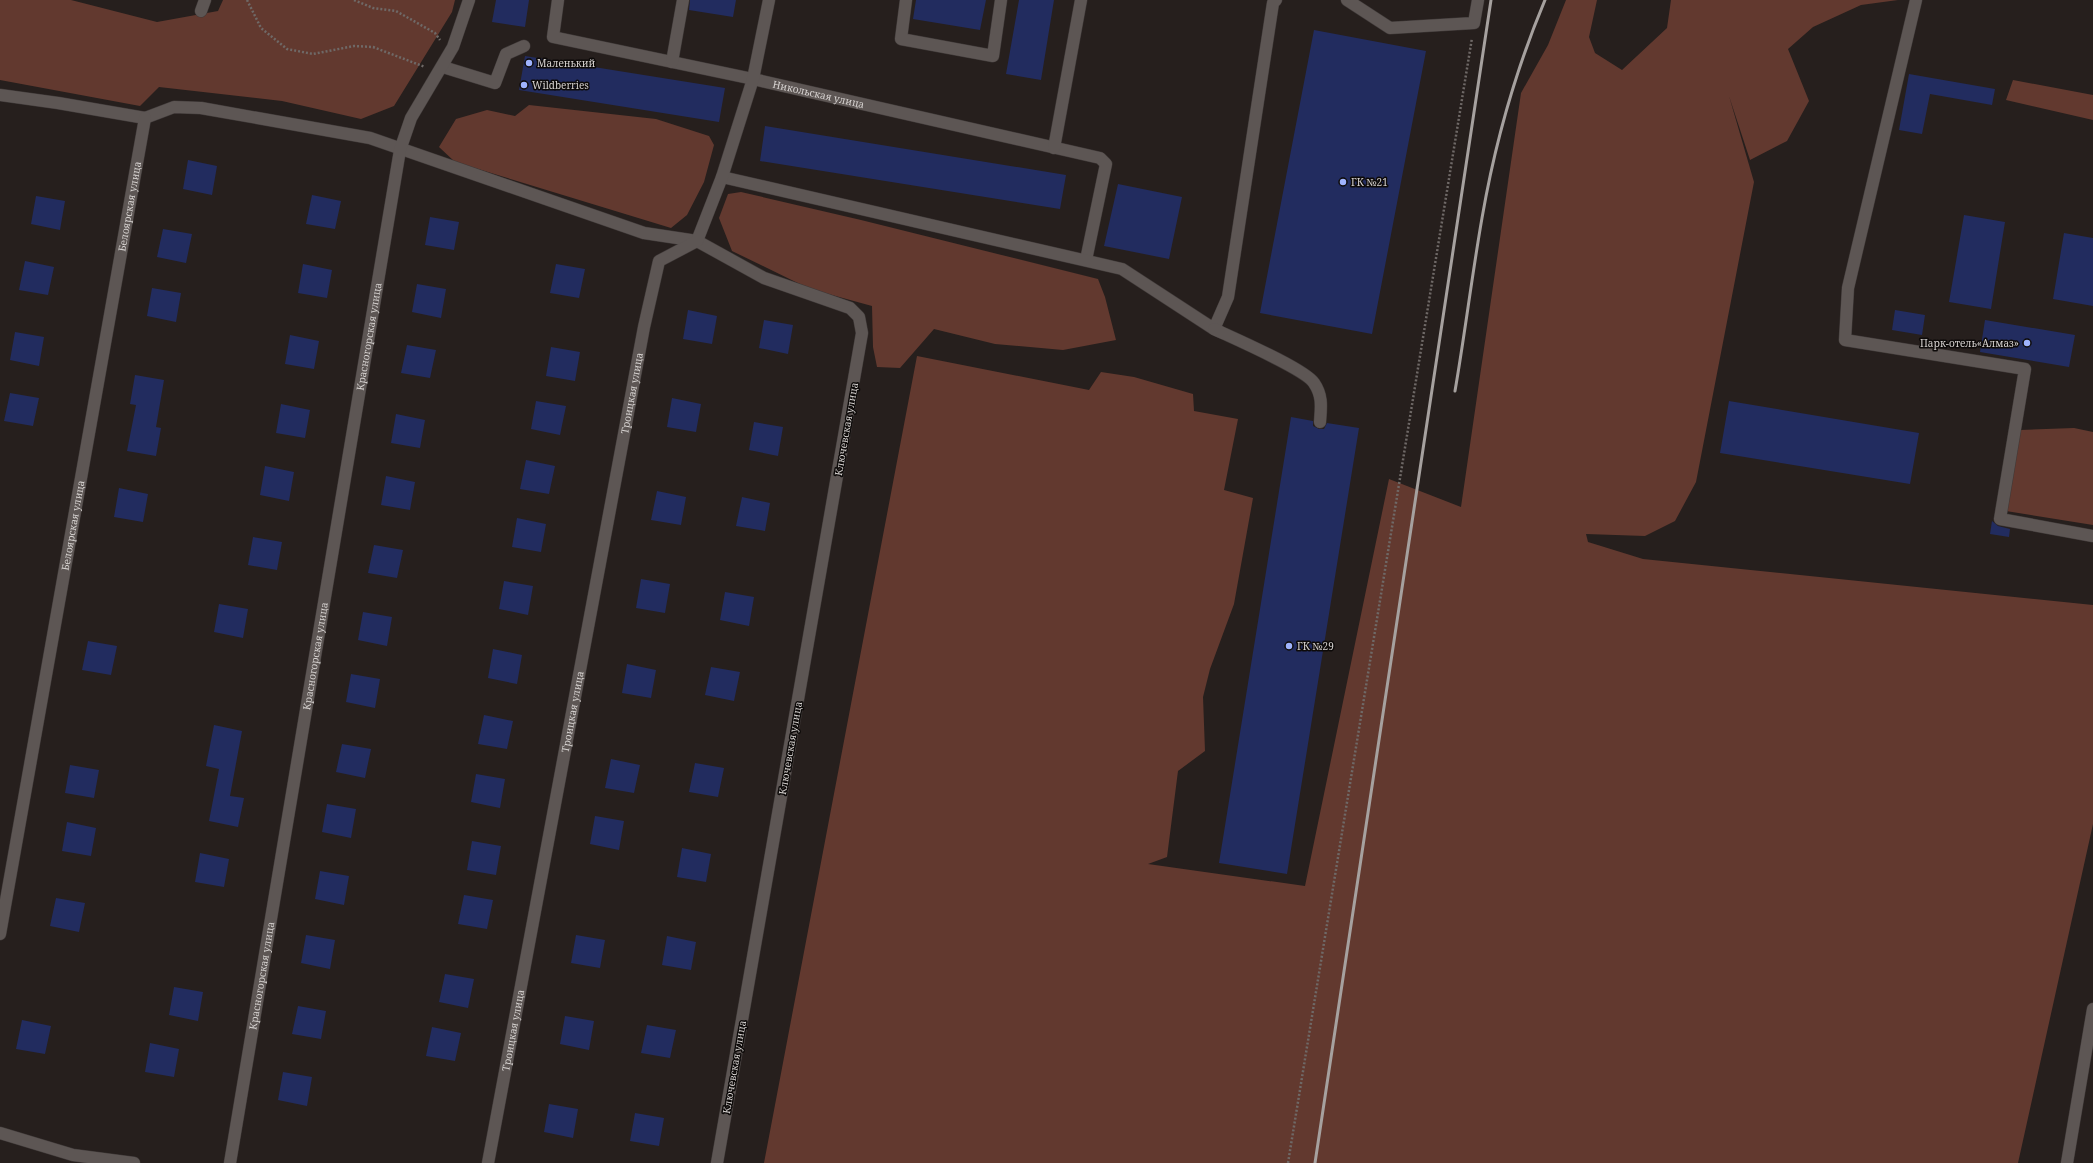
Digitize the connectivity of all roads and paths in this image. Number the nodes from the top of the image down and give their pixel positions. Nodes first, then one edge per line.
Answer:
1 (247, 0) edge
2 (354, 0) edge
3 (469, 0) edge
4 (558, 0) edge
5 (683, 0) edge
6 (769, 0) edge
7 (906, 0) edge
8 (1001, 0) edge
9 (1081, 0) edge
10 (1276, 0) edge
11 (1347, 0) edge
12 (1478, 0) edge
13 (1916, 0) edge
14 (1474, 23) junction
15 (524, 46) dead end
16 (450, 52) junction
17 (672, 62) junction
18 (440, 70) junction
19 (753, 79) junction
20 (0, 95) edge
21 (145, 118) junction
22 (1054, 148) junction
23 (400, 150) junction
24 (722, 177) junction
25 (697, 241) junction
26 (1086, 260) junction
27 (1214, 329) junction
28 (1320, 422) dead end
29 (2093, 536) edge
30 (0, 934) edge
31 (2093, 1009) edge
32 (0, 1133) edge
33 (134, 1163) edge
34 (230, 1163) edge
35 (488, 1163) edge
36 (717, 1163) edge
37 (1288, 1163) edge
38 (2067, 1163) edge

1 - 18 path
2 - 16 path
3 - 16 street, Красногорская улица
4 - 17 street, Никольская улица
5 - 17 street
6 - 19 street
7 - 8 street
9 - 22 street
10 - 27 street
11 - 14 street
12 - 14 street
13 - 29 street
14 - 37 path
15 - 18 street
16 - 18 street, Красногорская улица
17 - 19 street, Никольская улица
18 - 23 street, Красногорская улица
19 - 22 street, Никольская улица
19 - 24 street
20 - 21 street
21 - 23 street
21 - 30 street, Белоярская улица
22 - 26 street, Никольская улица
23 - 25 street
23 - 34 street, Красногорская улица
24 - 25 street
24 - 26 street
25 - 35 street, Троицкая улица
25 - 36 street, Ключевская улица
26 - 27 street
27 - 28 street
31 - 38 street
32 - 33 street

